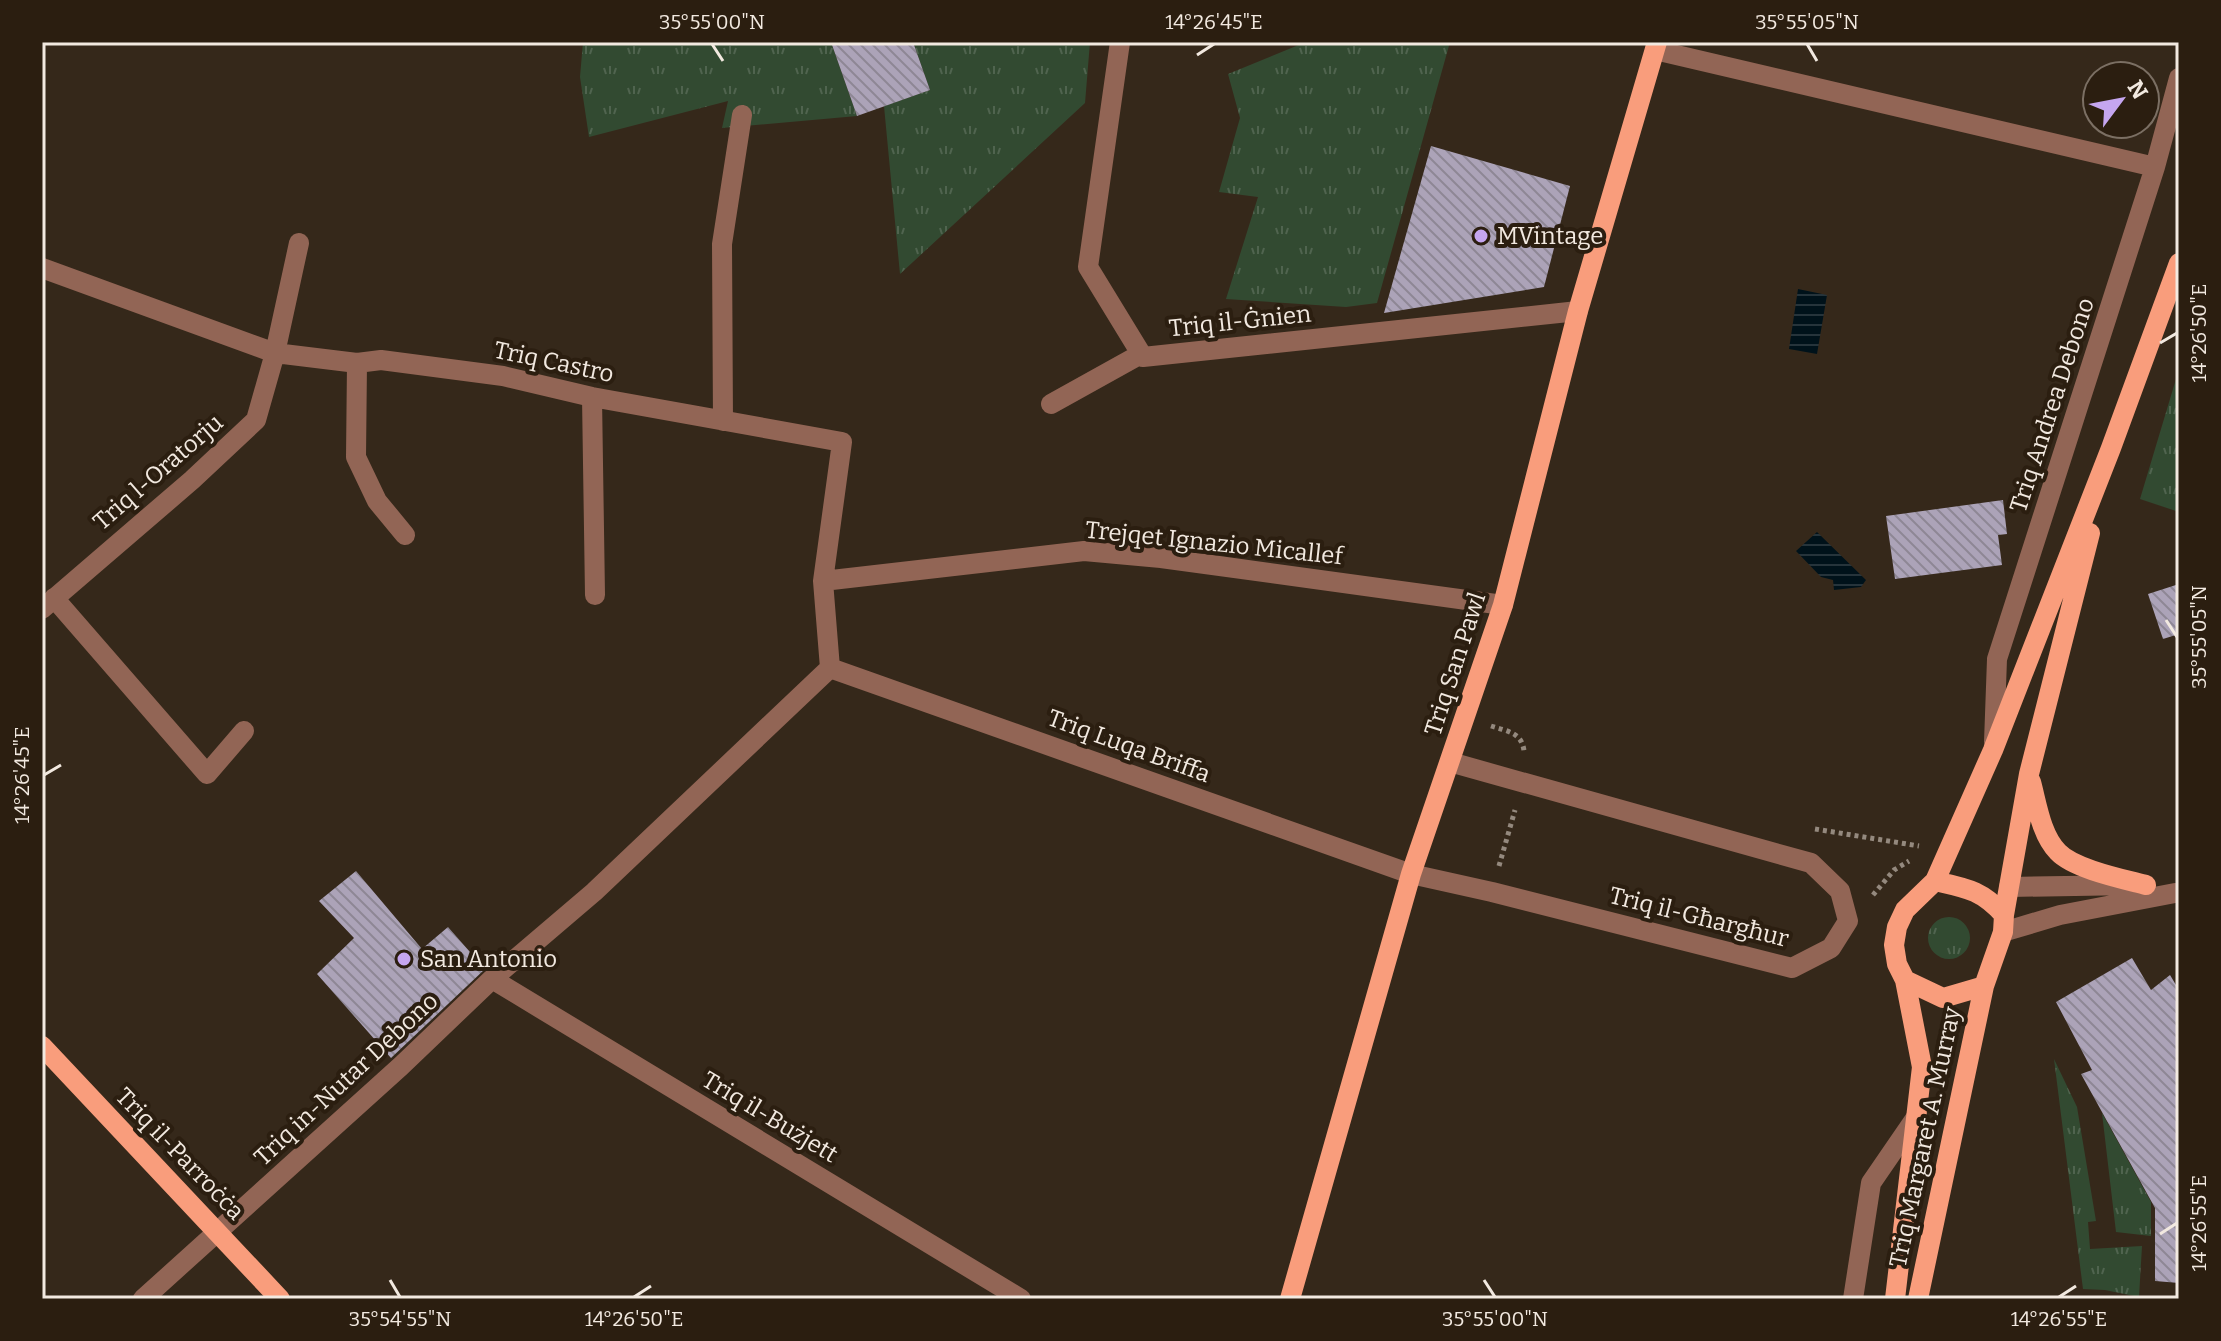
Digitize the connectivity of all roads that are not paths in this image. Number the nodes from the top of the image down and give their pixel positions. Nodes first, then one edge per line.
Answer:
1 (1120, 42) edge
2 (1656, 46) edge
3 (2179, 78) edge
4 (742, 115) dead end
5 (2155, 167) junction
6 (299, 243) dead end
7 (2179, 263) edge
8 (42, 268) edge
9 (1578, 311) junction
10 (275, 353) junction
11 (1141, 354) junction
12 (357, 363) junction
13 (592, 397) junction
14 (1051, 404) dead end
15 (723, 421) junction
16 (2111, 448) junction
17 (405, 535) dead end
18 (823, 581) junction
19 (595, 595) dead end
20 (48, 603) edge
21 (1503, 605) junction
22 (830, 668) junction
23 (244, 731) dead end
24 (1993, 750) junction
25 (1450, 762) junction
26 (2029, 774) junction
27 (1411, 874) junction
28 (1935, 881) junction
29 (2146, 885) junction
30 (2009, 887) junction
31 (1976, 891) junction
32 (2177, 894) edge
33 (2004, 924) junction
34 (492, 979) junction
35 (1905, 980) junction
36 (1984, 986) junction
37 (42, 1046) edge
38 (1917, 1116) junction
39 (218, 1231) junction
40 (143, 1299) edge
41 (280, 1299) edge
42 (1021, 1299) edge
43 (1290, 1299) edge
44 (1853, 1299) edge
45 (1895, 1299) edge
46 (1918, 1299) edge

1 - 11 street, Triq il-Ġnien
2 - 5 street
2 - 9 main road, Triq San Pawl
3 - 5 street, Triq Andrea Debono
4 - 15 street
5 - 24 street, Triq Andrea Debono
6 - 10 street, Triq l-Oratorju
7 - 16 main road, Triq Andrea Debono
8 - 10 street, Triq Castro
9 - 11 street, Triq il-Ġnien
9 - 21 main road, Triq San Pawl
10 - 12 street, Triq Castro
10 - 20 street, Triq l-Oratorju
11 - 14 street
12 - 13 street, Triq Castro
12 - 17 street
13 - 15 street, Triq Castro
13 - 19 street
15 - 18 street, Triq Castro
16 - 24 main road, Triq Andrea Debono
16 - 26 main road, Triq Andrea Debono
18 - 21 street, Trejqet Ignazio Micallef
18 - 22 street, Triq Castro
20 - 23 street
21 - 25 main road, Triq San Pawl
22 - 27 street, Triq Luqa Briffa
22 - 34 street, Triq in-Nutar Debono
24 - 28 main road, Triq Andrea Debono
25 - 27 main road, Triq San Pawl
25 - 27 street, Triq il-Għargħur
26 - 29 main road
26 - 30 main road, Triq Andrea Debono
27 - 43 main road, Triq San Pawl
28 - 31 main road
28 - 35 main road, Triq Margaret A. Murray
29 - 30 street
29 - 32 street
30 - 31 main road
30 - 33 main road, Triq Margaret A. Murray
31 - 33 main road
32 - 33 street
33 - 36 main road, Triq Margaret A. Murray
34 - 39 street, Triq in-Nutar Debono
34 - 42 street, Triq il-Bużjett
35 - 36 main road, Triq Margaret A. Murray
35 - 38 main road, Triq Margaret A. Murray
36 - 46 main road, Triq Margaret A. Murray
37 - 39 main road, Triq il-Parroċċa
38 - 44 street, Triq Margaret A. Murray
38 - 45 main road, Triq Margaret A. Murray
39 - 40 street, Triq in-Nutar Debono
39 - 41 main road, Triq il-Parroċċa

